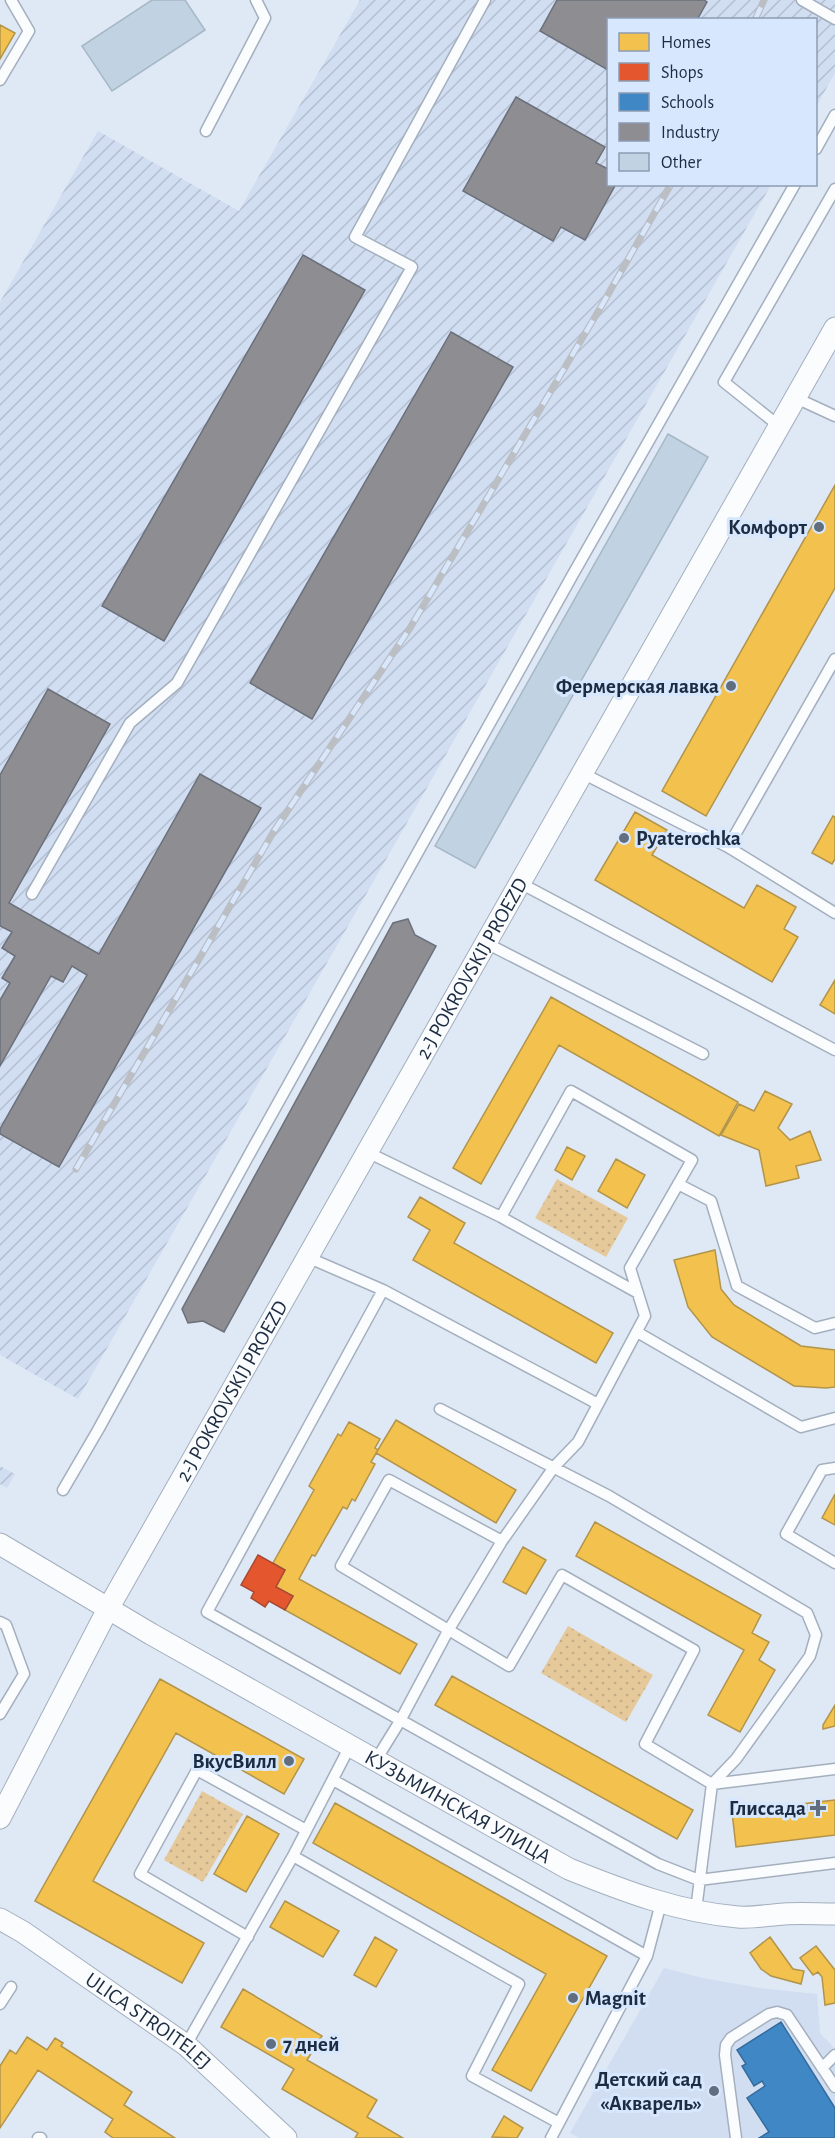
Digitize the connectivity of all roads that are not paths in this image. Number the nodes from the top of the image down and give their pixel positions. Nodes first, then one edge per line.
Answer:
1 (11, 0) edge
2 (256, 0) edge
3 (485, 0) edge
4 (802, 0) edge
5 (835, 20) edge
6 (0, 80) edge
7 (835, 115) edge
8 (206, 131) dead end
9 (817, 147) edge
10 (794, 186) edge
11 (835, 189) edge
12 (835, 328) edge
13 (796, 398) junction
14 (835, 416) edge
15 (779, 426) junction
16 (835, 659) edge
17 (582, 773) junction
18 (728, 847) junction
19 (520, 883) junction
20 (32, 894) dead end
21 (835, 913) edge
22 (486, 943) junction
23 (835, 1050) edge
24 (703, 1054) dead end
25 (367, 1152) junction
26 (678, 1184) junction
27 (501, 1217) junction
28 (308, 1257) junction
29 (382, 1290) junction
30 (638, 1293) junction
31 (835, 1323) edge
32 (637, 1332) junction
33 (598, 1404) junction
34 (440, 1409) dead end
35 (835, 1418) edge
36 (554, 1467) junction
37 (835, 1468) edge
38 (63, 1490) dead end
39 (502, 1541) junction
40 (0, 1544) edge
41 (835, 1563) edge
42 (109, 1607) junction
43 (0, 1622) edge
44 (448, 1631) junction
45 (0, 1714) edge
46 (400, 1721) junction
47 (350, 1746) junction
48 (376, 1760) junction
49 (835, 1769) edge
50 (333, 1780) junction
51 (712, 1784) junction
52 (0, 1818) edge
53 (306, 1830) junction
54 (293, 1856) junction
55 (835, 1863) edge
56 (699, 1880) junction
57 (661, 1903) junction
58 (696, 1910) junction
59 (835, 1914) edge
60 (0, 1918) edge
61 (248, 1937) junction
62 (648, 1956) junction
63 (11, 1987) dead end
64 (0, 2004) edge
65 (186, 2045) junction
66 (835, 2055) edge
67 (822, 2068) junction
68 (835, 2087) edge
69 (559, 2123) junction
70 (286, 2138) edge
71 (551, 2138) edge
72 (736, 2138) edge

1 - 6 lane
2 - 8 lane
3 - 20 lane
4 - 5 lane
7 - 9 lane
10 - 38 lane
11 - 15 lane
12 - 13 street, 2-J POKROVSKIJ PROEZD
13 - 14 lane
13 - 15 street, 2-J POKROVSKIJ PROEZD
15 - 17 street, 2-J POKROVSKIJ PROEZD
16 - 18 lane
17 - 18 lane
17 - 19 street, 2-J POKROVSKIJ PROEZD
18 - 21 lane
19 - 22 street, 2-J POKROVSKIJ PROEZD
19 - 23 lane
22 - 24 lane
22 - 25 street, 2-J POKROVSKIJ PROEZD
25 - 27 lane
25 - 28 street, 2-J POKROVSKIJ PROEZD
26 - 27 lane
26 - 30 lane
26 - 31 lane
27 - 30 lane
28 - 29 lane
28 - 42 street, 2-J POKROVSKIJ PROEZD
29 - 33 lane
29 - 46 lane
30 - 32 lane
32 - 33 lane
32 - 35 lane
33 - 36 lane
34 - 36 lane
36 - 39 lane
36 - 51 lane
37 - 41 lane
39 - 44 lane
39 - 44 lane
40 - 42 street, КУЗЬМИНСКАЯ УЛИЦА
42 - 47 street, КУЗЬМИНСКАЯ УЛИЦА
42 - 52 street, 2-J POKROVSKIJ PROEZD
43 - 45 lane
44 - 46 lane
44 - 51 lane
46 - 48 lane
46 - 56 lane
47 - 48 street, КУЗЬМИНСКАЯ УЛИЦА
47 - 50 lane
48 - 57 street, КУЗЬМИНСКАЯ УЛИЦА
49 - 51 lane
50 - 53 lane
50 - 62 lane
51 - 56 lane
53 - 54 lane
53 - 61 lane
54 - 61 lane
54 - 69 lane
55 - 56 lane
56 - 58 lane
57 - 58 street, КУЗЬМИНСКАЯ УЛИЦА
57 - 62 lane
58 - 59 street, КУЗЬМИНСКАЯ УЛИЦА
60 - 65 street, ULICA STROITELEJ
61 - 65 lane
62 - 69 lane
63 - 64 lane
65 - 70 street, ULICA STROITELEJ
66 - 67 lane
67 - 68 lane
67 - 72 lane
69 - 71 lane

